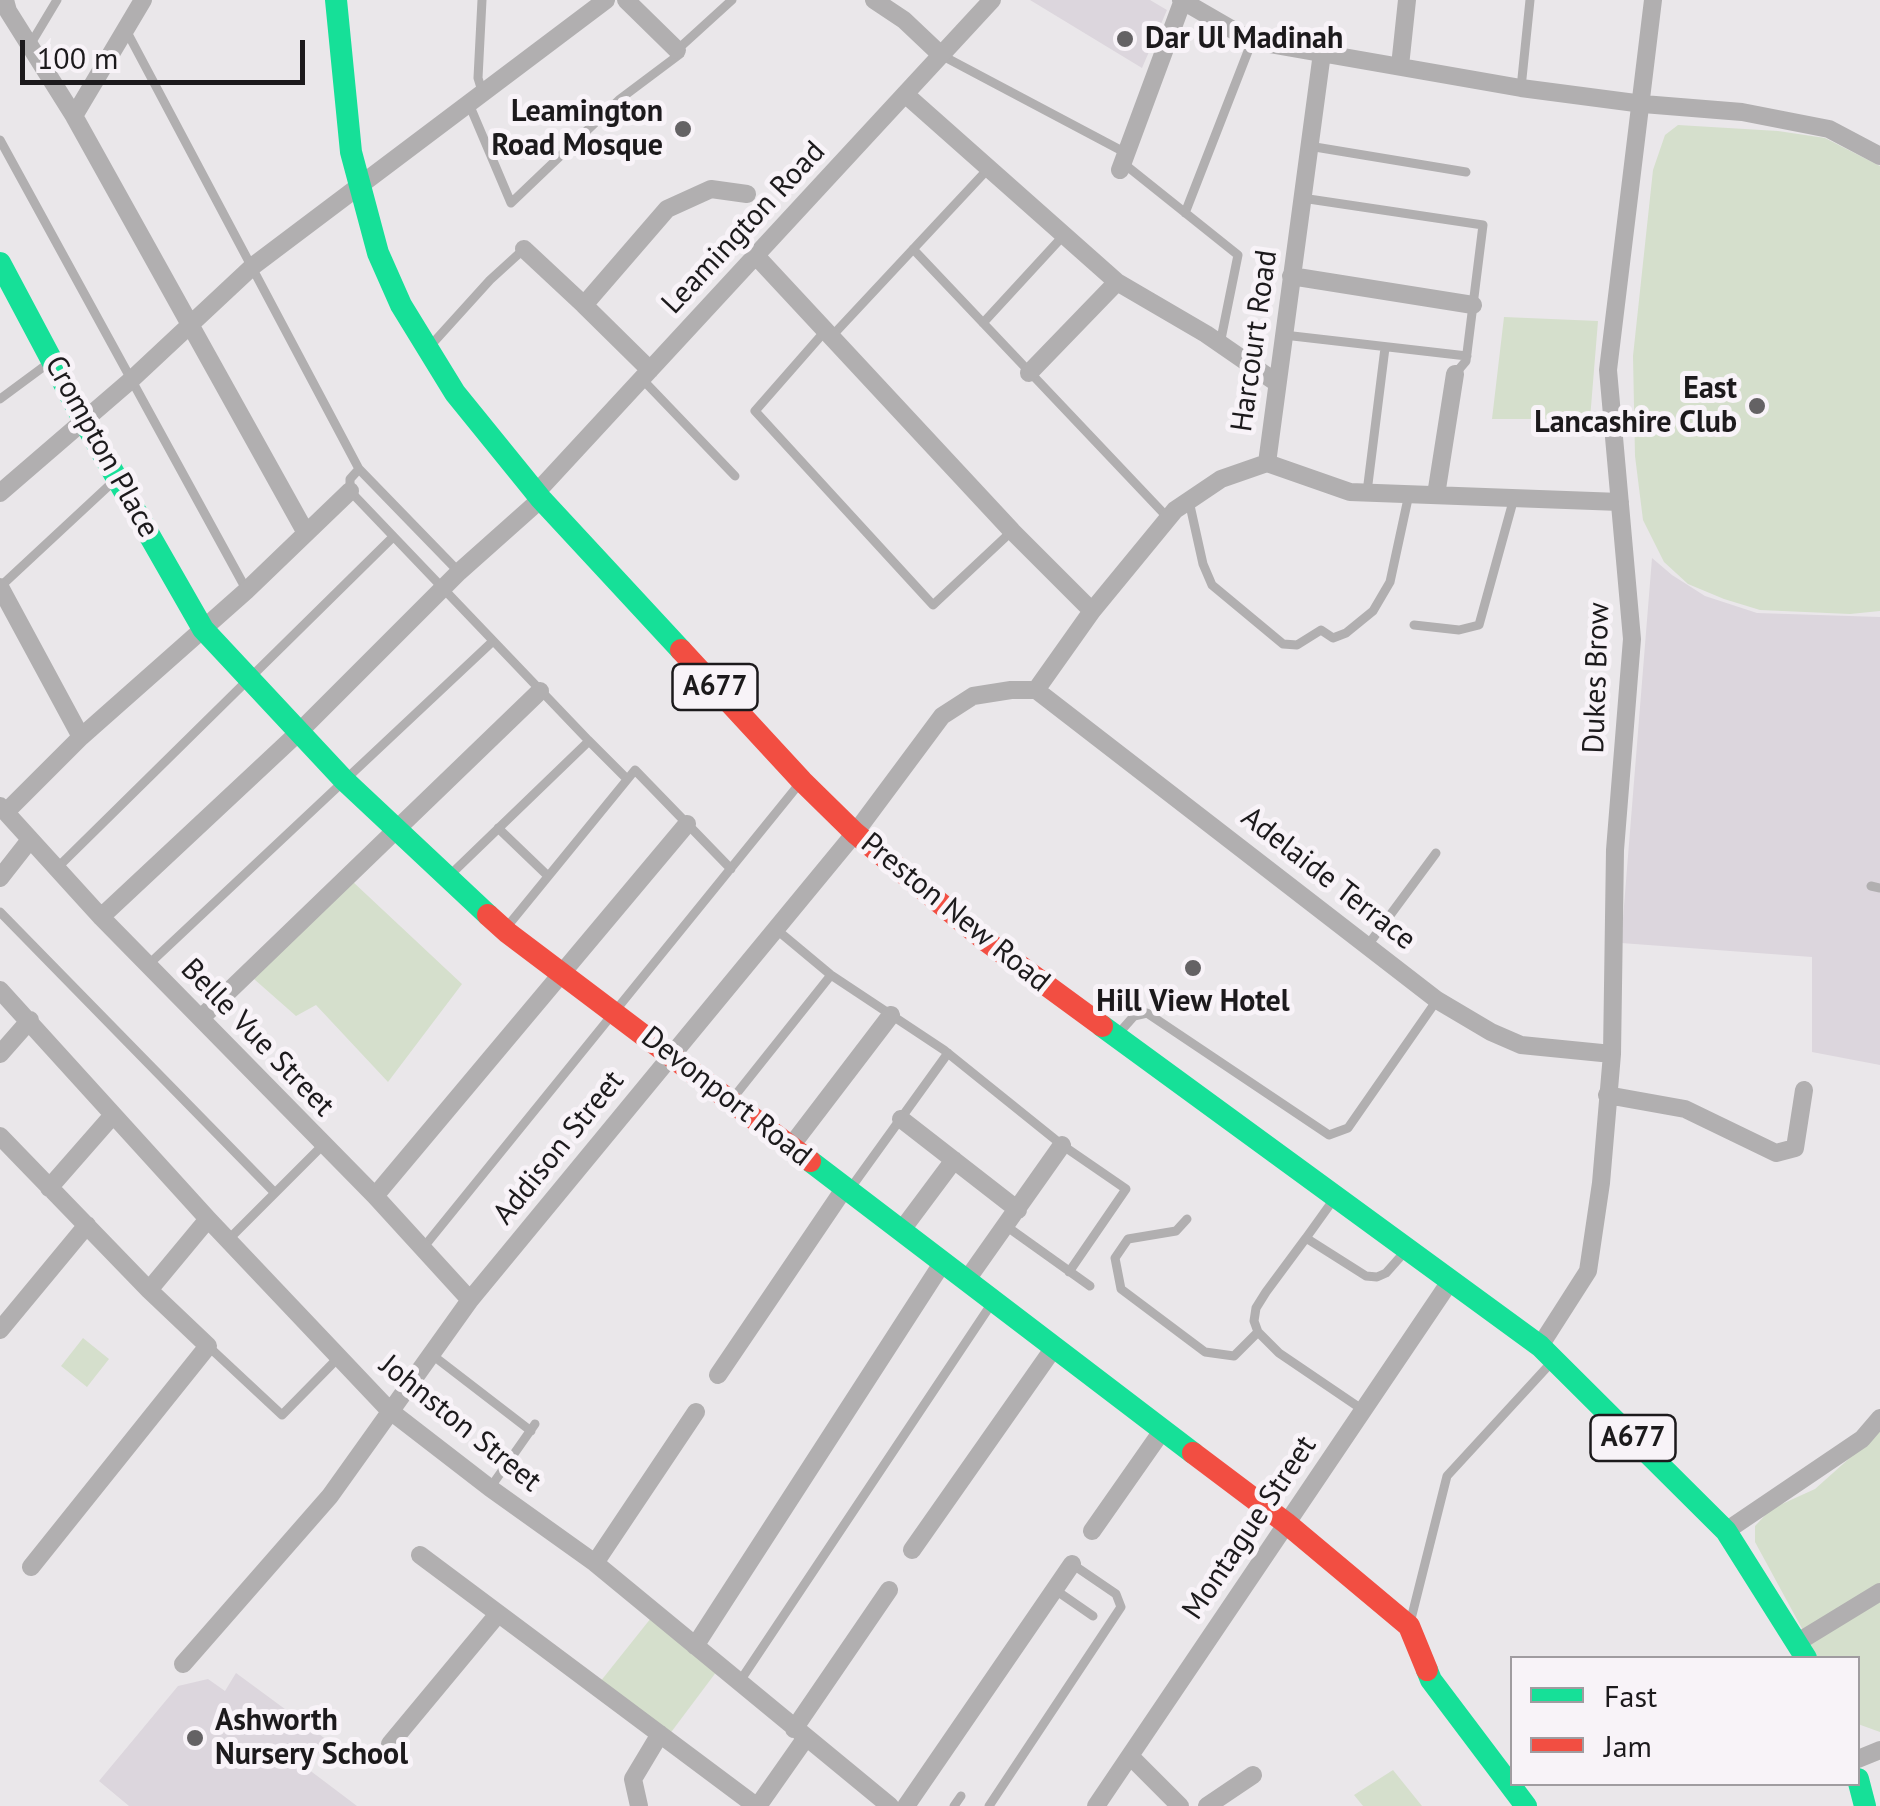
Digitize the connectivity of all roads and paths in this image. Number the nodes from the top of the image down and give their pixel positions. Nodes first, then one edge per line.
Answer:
1 (57, 0) edge
2 (143, 0) edge
3 (336, 0) edge
4 (482, 0) edge
5 (606, 0) edge
6 (626, 0) edge
7 (732, 0) edge
8 (992, 0) edge
9 (1182, 0) edge
10 (1407, 0) edge
11 (1530, 0) edge
12 (1653, 0) edge
13 (880, 2) edge
14 (4, 10) edge
15 (126, 29) junction
16 (1252, 40) junction
17 (30, 45) junction
18 (678, 52) junction
19 (1322, 54) junction
20 (941, 55) junction
21 (1400, 66) junction
22 (1520, 88) junction
23 (905, 94) junction
24 (476, 99) junction
25 (1643, 104) junction
26 (74, 116) junction
27 (0, 140) edge
28 (1309, 146) junction
29 (1880, 156) edge
30 (1123, 162) junction
31 (988, 169) junction
32 (1466, 172) dead end
33 (359, 188) junction
34 (747, 194) dead end
35 (1302, 198) junction
36 (1184, 212) junction
37 (1064, 235) junction
38 (913, 249) junction
39 (524, 250) joint
40 (756, 257) junction
41 (0, 264) edge
42 (253, 266) junction
43 (1291, 276) junction
44 (1117, 282) junction
45 (584, 305) junction
46 (1473, 305) junction
47 (983, 323) junction
48 (188, 325) junction
49 (829, 333) junction
50 (1284, 335) junction
51 (1220, 344) junction
52 (1385, 348) junction
53 (426, 350) junction
54 (1467, 356) junction
55 (52, 360) junction
56 (1029, 372) junction
57 (646, 374) junction
58 (1455, 374) joint
59 (131, 380) junction
60 (1277, 382) junction
61 (0, 399) edge
62 (84, 421) junction
63 (1266, 463) junction
64 (359, 469) junction
65 (735, 476) dead end
66 (117, 478) junction
67 (350, 491) junction
68 (1367, 492) junction
69 (0, 494) edge
70 (1409, 494) junction
71 (1436, 495) junction
72 (538, 496) junction
73 (1514, 498) junction
74 (1190, 501) junction
75 (1620, 502) junction
76 (1168, 518) junction
77 (1012, 531) junction
78 (306, 534) junction
79 (392, 538) junction
80 (459, 572) junction
81 (0, 587) edge
82 (441, 590) junction
83 (246, 591) junction
84 (1092, 611) junction
85 (1414, 624) dead end
86 (203, 629) junction
87 (492, 642) junction
88 (248, 677) junction
89 (1036, 690) junction
90 (540, 691) junction
91 (299, 732) junction
92 (81, 737) junction
93 (588, 740) junction
94 (627, 779) junction
95 (344, 780) junction
96 (802, 781) junction
97 (3, 809) edge
98 (687, 824) junction
99 (498, 828) junction
100 (396, 830) junction
101 (855, 833) junction
102 (29, 841) junction
103 (1436, 852) dead end
104 (56, 870) junction
105 (731, 870) junction
106 (548, 876) junction
107 (0, 878) edge
108 (447, 878) junction
109 (0, 912) edge
110 (101, 917) junction
111 (774, 928) junction
112 (505, 930) junction
113 (1368, 946) junction
114 (149, 964) junction
115 (562, 974) junction
116 (830, 974) junction
117 (0, 990) edge
118 (1437, 1000) junction
119 (615, 1011) junction
120 (891, 1015) junction
121 (202, 1018) junction
122 (30, 1020) junction
123 (1116, 1038) junction
124 (0, 1054) edge
125 (948, 1054) junction
126 (1612, 1054) junction
127 (670, 1055) junction
128 (1804, 1090) dead end
129 (1607, 1095) junction
130 (731, 1100) junction
131 (114, 1114) junction
132 (901, 1119) junction
133 (0, 1136) edge
134 (1062, 1145) junction
135 (322, 1146) junction
136 (791, 1146) junction
137 (954, 1160) junction
138 (50, 1188) junction
139 (846, 1190) junction
140 (276, 1193) junction
141 (375, 1196) junction
142 (1336, 1197) junction
143 (1018, 1210) junction
144 (1187, 1219) dead end
145 (208, 1220) junction
146 (87, 1226) junction
147 (1006, 1226) junction
148 (901, 1231) junction
149 (1306, 1238) junction
150 (228, 1240) junction
151 (422, 1248) junction
152 (1407, 1249) junction
153 (944, 1262) junction
154 (1069, 1272) junction
155 (1451, 1280) junction
156 (966, 1281) junction
157 (1090, 1286) dead end
158 (149, 1290) junction
159 (470, 1300) junction
160 (994, 1301) junction
161 (0, 1330) edge
162 (1258, 1332) junction
163 (208, 1346) junction
164 (1053, 1349) junction
165 (1547, 1353) junction
166 (431, 1354) junction
167 (338, 1356) junction
168 (718, 1375) dead end
169 (390, 1410) junction
170 (1363, 1410) junction
171 (696, 1412) dead end
172 (1880, 1418) edge
173 (1162, 1430) junction
174 (490, 1488) junction
175 (1286, 1523) junction
176 (1092, 1531) dead end
177 (1726, 1531) junction
178 (912, 1550) dead end
179 (420, 1555) dead end
180 (595, 1563) junction
181 (1072, 1564) joint
182 (31, 1567) dead end
183 (1054, 1588) junction
184 (889, 1590) dead end
185 (1880, 1592) edge
186 (498, 1614) junction
187 (1092, 1616) dead end
188 (1409, 1626) junction
189 (695, 1646) junction
190 (1802, 1650) edge
191 (183, 1664) dead end
192 (738, 1684) junction
193 (660, 1734) junction
194 (800, 1734) junction
195 (390, 1744) dead end
196 (1130, 1756) junction
197 (1254, 1776) dead end
198 (1510, 1785) edge
199 (1511, 1786) edge
200 (961, 1796) dead end
201 (639, 1806) edge
202 (757, 1806) edge
203 (890, 1806) edge
204 (906, 1806) edge
205 (954, 1806) edge
206 (989, 1806) edge
207 (1096, 1806) edge
208 (1180, 1806) edge
209 (1208, 1806) edge
210 (1526, 1806) edge

1 - 17 lane
2 - 15 street
3 - 33 main road, Preston New Road / A677
4 - 24 lane
5 - 24 street
6 - 18 street
7 - 18 lane
8 - 20 street, Leamington Road
9 - 16 street
9 - 30 street
10 - 21 street
11 - 22 lane
12 - 25 street, Dukes Brow
13 - 20 street
14 - 17 street
15 - 26 street
15 - 42 lane
16 - 19 street
16 - 36 lane
17 - 26 street
18 - 24 lane
19 - 21 street
19 - 28 street, Harcourt Road
20 - 23 street, Leamington Road
20 - 30 lane
21 - 22 street
22 - 25 street
23 - 31 street
23 - 40 street, Leamington Road
24 - 33 street
25 - 29 street
25 - 75 street, Dukes Brow
26 - 48 street
27 - 59 lane
28 - 32 lane
28 - 35 street, Harcourt Road
30 - 36 lane
31 - 37 street
31 - 38 lane
33 - 42 street
33 - 53 main road, Preston New Road / A677
34 - 45 street
35 - 43 street, Harcourt Road
35 - 46 lane
36 - 51 lane
37 - 44 street
37 - 47 lane
38 - 47 lane
38 - 49 lane
39 - 45 street
39 - 53 lane
40 - 49 street
40 - 57 street, Leamington Road
41 - 55 main road, Crompton Place
42 - 48 street
42 - 64 lane
43 - 46 street
43 - 50 street, Harcourt Road
44 - 51 street
44 - 56 street
45 - 57 street
46 - 54 lane
47 - 56 lane
48 - 59 street
48 - 78 street
49 - 77 street
49 - 77 lane
50 - 52 lane
50 - 60 street, Harcourt Road
51 - 60 street
52 - 54 lane
52 - 68 lane
53 - 72 main road, Preston New Road / A677
54 - 58 lane
55 - 61 lane
55 - 62 main road, Crompton Place
56 - 76 lane
57 - 65 lane
57 - 72 street, Leamington Road
58 - 71 street
59 - 62 street
59 - 83 lane
60 - 63 street, Harcourt Road
62 - 66 main road, Crompton Place
62 - 69 street
63 - 68 street
63 - 74 street, Harcourt Road
64 - 67 lane
64 - 80 lane
66 - 81 lane
66 - 86 main road, Crompton Place
67 - 78 street
67 - 79 lane
68 - 70 street
70 - 71 street
70 - 74 lane
71 - 73 street
72 - 80 street, Leamington Road
72 - 96 main road, Preston New Road / A677
73 - 75 street
73 - 85 lane
74 - 76 street, Harcourt Road
75 - 126 street, Dukes Brow
76 - 84 street, Harcourt Road
77 - 84 street
78 - 83 street
79 - 82 lane
79 - 88 lane
80 - 82 street, Leamington Road
81 - 92 street
82 - 87 lane
82 - 91 street, Leamington Road
83 - 86 street
84 - 89 street
86 - 88 main road, Devonport Road
86 - 92 street
87 - 90 lane
87 - 95 lane
88 - 91 main road, Devonport Road
88 - 104 lane
89 - 101 street
89 - 113 street, Adelaide Terrace
90 - 93 lane
90 - 100 street
91 - 95 main road, Devonport Road
91 - 110 street, Leamington Road
92 - 97 street
93 - 94 lane
93 - 99 lane
94 - 98 lane
94 - 106 lane
95 - 100 main road, Devonport Road
95 - 114 lane
96 - 101 main road, Preston New Road / A677
96 - 105 lane
97 - 102 street, Belle Vue Street
98 - 105 lane
98 - 115 street
99 - 106 lane
99 - 108 lane
100 - 108 main road, Devonport Road
100 - 121 street
101 - 111 street, Addison Street
101 - 123 main road, Preston New Road / A677
102 - 104 street, Belle Vue Street
102 - 107 street
103 - 113 lane
104 - 110 street, Belle Vue Street
105 - 119 lane
106 - 112 lane
108 - 112 main road, Devonport Road
109 - 140 lane
110 - 114 street, Belle Vue Street
111 - 116 lane
111 - 127 street, Addison Street
112 - 115 main road, Devonport Road
113 - 118 street, Adelaide Terrace
114 - 121 street, Belle Vue Street
115 - 119 main road, Devonport Road
115 - 141 street
116 - 120 lane
116 - 130 lane
117 - 122 street, Johnston Street
118 - 123 lane
118 - 126 street, Adelaide Terrace
119 - 127 main road, Devonport Road
119 - 151 lane
120 - 125 lane
120 - 136 street
121 - 135 street, Belle Vue Street
122 - 124 street
122 - 131 street, Johnston Street
123 - 142 main road, Preston New Road / A677
125 - 132 lane
125 - 134 lane
126 - 129 street, Dukes Brow
127 - 130 main road, Devonport Road
127 - 159 street, Addison Street
128 - 129 street
129 - 165 street, Dukes Brow
130 - 136 main road, Devonport Road
131 - 138 street
131 - 145 street, Johnston Street
132 - 137 street
132 - 139 lane
133 - 138 street
134 - 143 street
134 - 154 lane
135 - 140 lane
135 - 141 street, Belle Vue Street
136 - 139 main road, Devonport Road
137 - 143 street
137 - 148 street
138 - 146 street
139 - 148 main road, Devonport Road
139 - 168 street
140 - 150 lane
141 - 151 street, Belle Vue Street
142 - 149 lane
142 - 152 main road, Preston New Road / A677
143 - 147 street
144 - 162 lane
145 - 150 street, Johnston Street
145 - 158 street
146 - 158 street
146 - 161 street
147 - 154 lane
147 - 156 street
148 - 153 main road, Devonport Road
149 - 152 lane
149 - 162 lane
150 - 167 street, Johnston Street
151 - 159 street, Belle Vue Street
152 - 155 main road, Preston New Road / A677
153 - 156 main road, Devonport Road
153 - 189 street
154 - 157 lane
155 - 165 main road, Preston New Road / A677
155 - 170 street, Montague Street
156 - 160 main road, Devonport Road
158 - 163 street
159 - 166 street, Addison Street
160 - 164 main road, Devonport Road
160 - 192 lane
162 - 170 lane
163 - 167 lane
163 - 182 street
164 - 173 main road, Devonport Road
164 - 178 street
165 - 177 main road, Preston New Road / A677
165 - 188 lane
166 - 169 street, Addison Street
166 - 174 lane
167 - 169 street, Johnston Street
169 - 174 street, Johnston Street
169 - 191 street, Addison Street
170 - 175 street, Montague Street
171 - 180 street
172 - 177 street
173 - 175 main road, Devonport Road
173 - 176 street
174 - 180 street, Johnston Street
175 - 188 main road, Devonport Road
175 - 196 street, Montague Street
177 - 190 main road, Preston New Road / A677
179 - 186 street
180 - 189 street, Johnston Street
181 - 183 street
181 - 206 lane
183 - 187 lane
183 - 204 street
184 - 194 street
185 - 190 street
186 - 193 street
186 - 195 street
188 - 198 main road
189 - 192 street, Johnston Street
192 - 194 street, Johnston Street
193 - 201 street
193 - 202 street
194 - 202 street
194 - 203 street, Johnston Street
196 - 207 street, Montague Street
196 - 208 street
197 - 209 street
199 - 210 main road
200 - 205 lane

